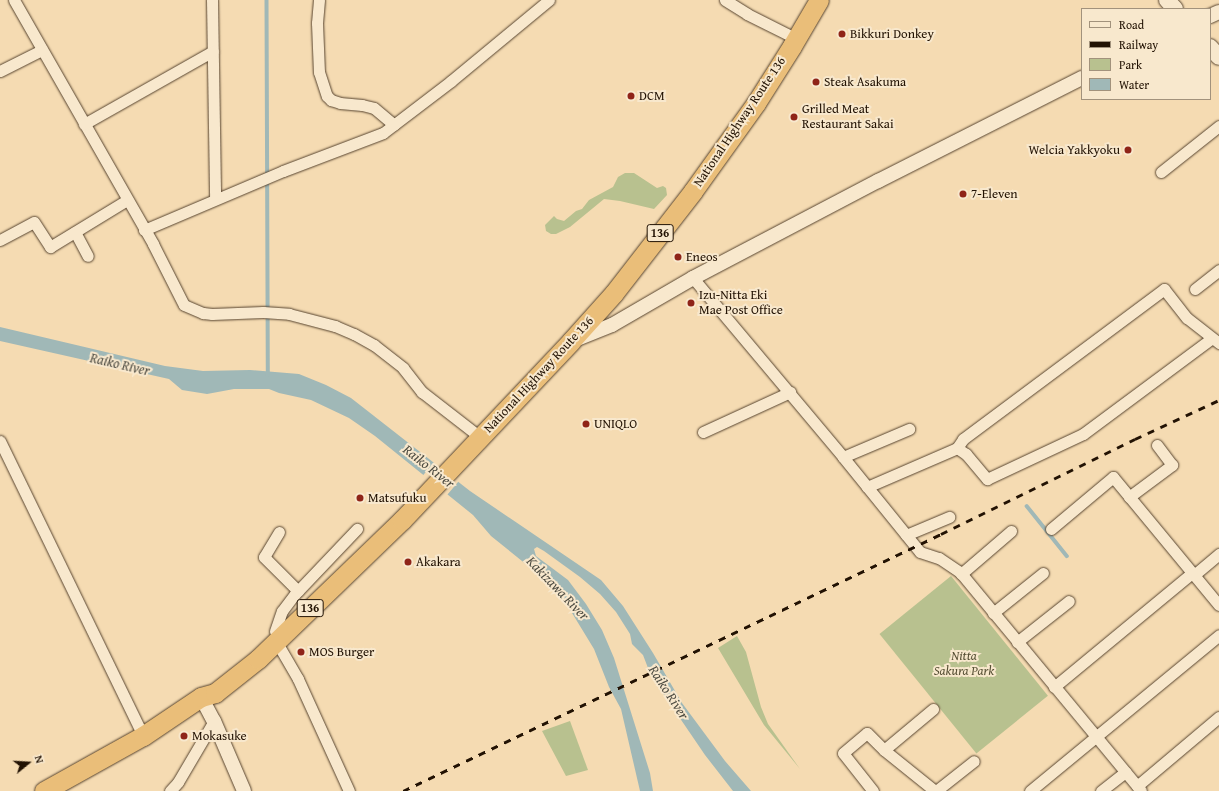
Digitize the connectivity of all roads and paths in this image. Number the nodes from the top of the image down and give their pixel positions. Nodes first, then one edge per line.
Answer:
1 (14, 0) edge
2 (212, 0) edge
3 (319, 0) edge
4 (725, 0) edge
5 (807, 0) edge
6 (819, 0) edge
7 (1167, 0) edge
8 (547, 1) edge
9 (1174, 8) edge
10 (787, 34) junction
11 (1211, 48) edge
12 (42, 50) junction
13 (213, 51) junction
14 (1219, 57) edge
15 (0, 71) edge
16 (1081, 79) edge
17 (84, 124) junction
18 (394, 125) junction
19 (1219, 126) edge
20 (1161, 172) dead end
21 (215, 198) junction
22 (127, 200) junction
23 (144, 230) junction
24 (75, 232) junction
25 (0, 240) edge
26 (88, 256) dead end
27 (1219, 270) edge
28 (693, 278) junction
29 (1195, 289) dead end
30 (1215, 341) edge
31 (563, 343) junction
32 (790, 392) junction
33 (909, 429) dead end
34 (703, 432) dead end
35 (474, 438) junction
36 (1, 444) edge
37 (1156, 445) dead end
38 (957, 448) junction
39 (843, 457) junction
40 (867, 487) junction
41 (1129, 497) junction
42 (949, 517) dead end
43 (357, 529) dead end
44 (1051, 529) dead end
45 (1011, 531) dead end
46 (279, 532) dead end
47 (906, 535) junction
48 (1219, 554) edge
49 (1043, 573) dead end
50 (962, 574) junction
51 (1193, 574) junction
52 (298, 591) junction
53 (1069, 601) dead end
54 (1219, 606) edge
55 (993, 612) junction
56 (1219, 635) edge
57 (276, 636) junction
58 (1017, 642) junction
59 (1054, 687) junction
60 (201, 697) junction
61 (933, 709) dead end
62 (1219, 718) edge
63 (214, 721) junction
64 (143, 736) junction
65 (1095, 738) junction
66 (884, 750) junction
67 (974, 761) dead end
68 (1125, 772) junction
69 (1139, 789) edge
70 (44, 791) edge
71 (170, 791) edge
72 (244, 791) edge
73 (349, 791) edge
74 (873, 791) edge
75 (936, 791) edge
76 (1030, 791) edge
77 (1101, 791) edge

1 - 12 street
2 - 13 street
3 - 18 street
4 - 10 street
5 - 10 highway, National Highway Route 136 / 136
6 - 31 highway, National Highway Route 136 / 136
7 - 9 main road
8 - 18 street
10 - 31 highway, National Highway Route 136 / 136
11 - 14 main road
12 - 15 street
12 - 17 street
13 - 17 street
13 - 21 street
16 - 28 street
17 - 22 street
18 - 21 street
19 - 20 street
21 - 23 street
22 - 23 street
22 - 24 street
23 - 35 street
24 - 25 street
24 - 26 street
27 - 29 street
28 - 31 street
28 - 32 street
30 - 38 street
30 - 38 street
31 - 35 highway, National Highway Route 136 / 136
32 - 34 street
32 - 39 street
33 - 39 street
35 - 57 highway, National Highway Route 136 / 136
36 - 64 street
37 - 41 street
38 - 40 street
39 - 40 street
40 - 47 street
41 - 44 street
41 - 51 street
42 - 47 street
43 - 52 street
45 - 50 street
46 - 52 street
47 - 50 street
48 - 51 street
49 - 55 street
50 - 55 street
51 - 54 street
51 - 59 street
52 - 57 street
53 - 58 street
55 - 58 street
56 - 65 street
57 - 60 highway, National Highway Route 136 / 136
57 - 73 street
58 - 59 street
59 - 65 street
60 - 63 street
60 - 64 highway, National Highway Route 136 / 136
61 - 66 street
62 - 69 street
63 - 71 street
63 - 72 street
64 - 70 highway, National Highway Route 136 / 136
65 - 68 street
65 - 76 street
66 - 74 street
66 - 75 street
67 - 75 street
68 - 69 street
68 - 77 street

